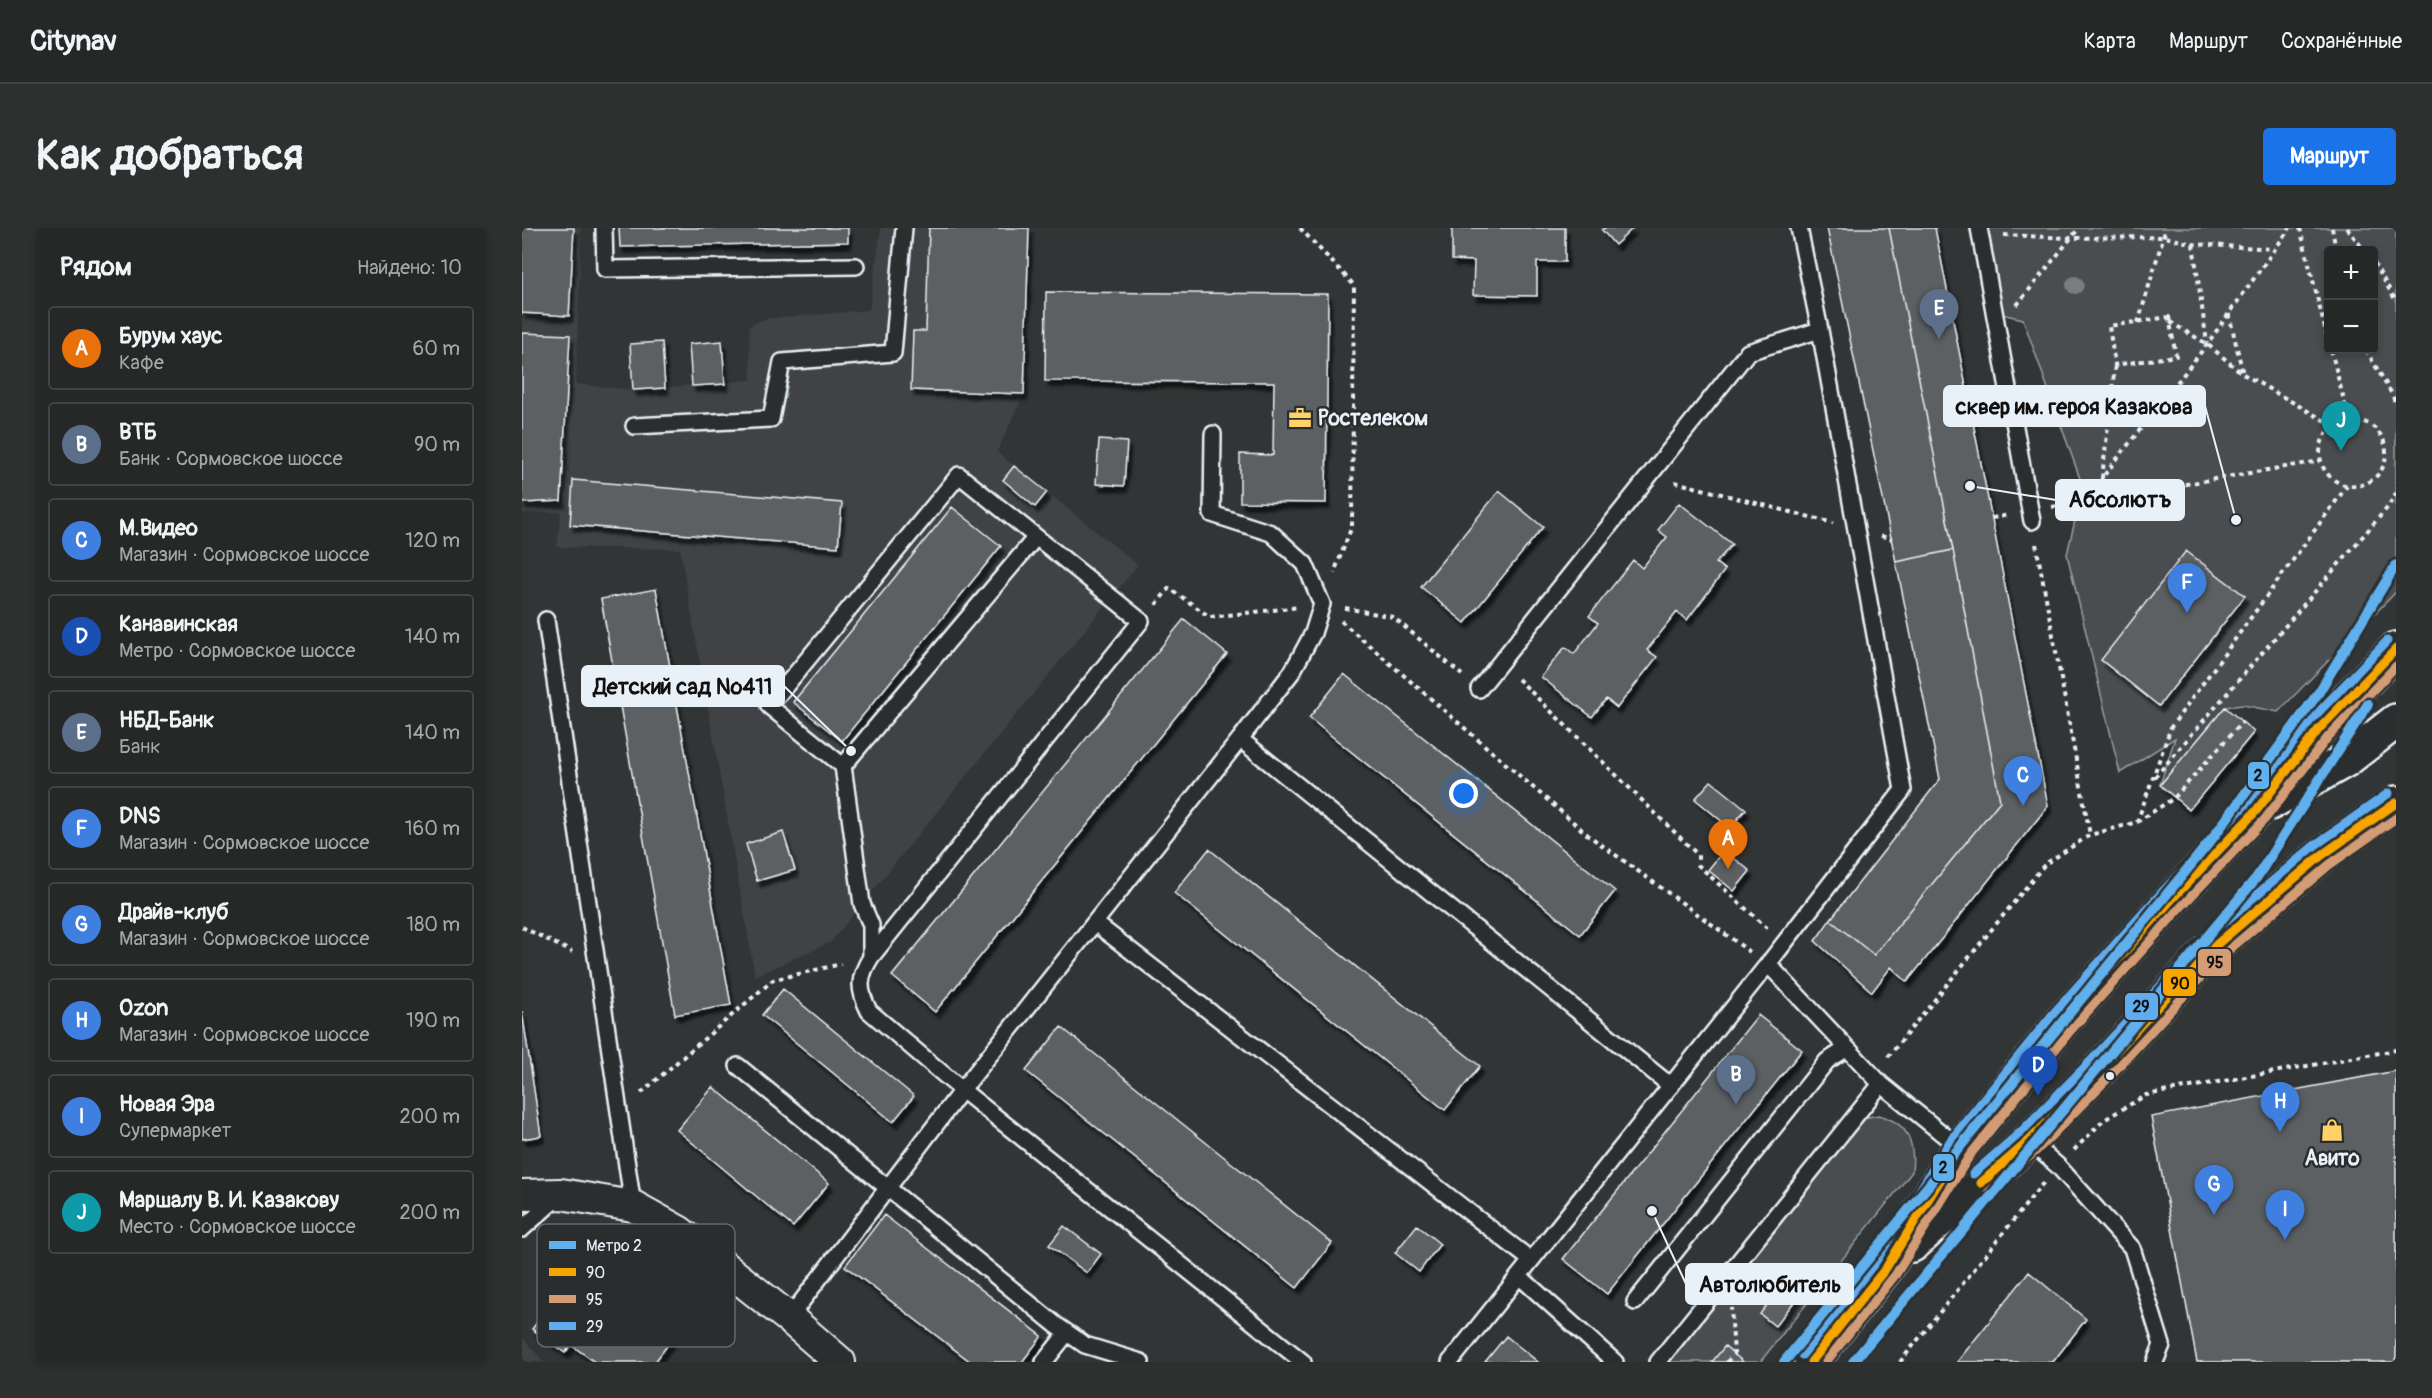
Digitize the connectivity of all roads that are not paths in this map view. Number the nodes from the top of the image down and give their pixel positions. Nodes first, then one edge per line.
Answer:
1 (604, 228) edge
2 (904, 228) edge
3 (1799, 228) edge
4 (1979, 231) edge
5 (856, 266) dead end
6 (1820, 330) junction
7 (634, 426) dead end
8 (1213, 434) dead end
9 (2032, 520) road end
10 (1036, 537) junction
11 (546, 620) dead end
12 (2396, 649) edge
13 (1479, 689) road end
14 (2396, 721) edge
15 (1240, 739) junction
16 (843, 766) junction
17 (2256, 812) junction
18 (2394, 812) edge
19 (1095, 923) junction
20 (871, 957) junction
21 (1768, 964) junction
22 (1846, 1049) junction
23 (738, 1066) dead end
24 (1877, 1080) junction
25 (1671, 1086) junction
26 (962, 1090) junction
27 (2030, 1141) junction
28 (1960, 1148) junction
29 (886, 1187) junction
30 (561, 1194) junction
31 (522, 1196) edge
32 (633, 1206) junction
33 (666, 1224) edge
34 (522, 1229) edge
35 (1531, 1260) junction
36 (1886, 1268) junction
37 (735, 1275) edge
38 (1519, 1276) junction
39 (1635, 1302) dead end
40 (789, 1318) junction
41 (1067, 1333) junction
42 (2162, 1345) junction
43 (840, 1362) edge
44 (1044, 1362) edge
45 (1141, 1362) edge
46 (1303, 1362) edge
47 (1450, 1362) edge
48 (1615, 1362) edge
49 (1659, 1362) edge
50 (1811, 1362) edge
51 (2155, 1362) edge
52 (2164, 1362) edge

1 - 5 lane
2 - 7 lane
3 - 6 lane
4 - 9 lane
6 - 13 lane
6 - 21 lane
8 - 15 lane
10 - 16 lane
10 - 16 lane
10 - 20 lane
11 - 32 lane
12 - 17 main road
14 - 17 main road
15 - 19 lane
15 - 25 lane
16 - 20 lane
17 - 28 main road
18 - 27 main road
19 - 26 lane
19 - 35 lane
20 - 26 lane
21 - 22 lane
21 - 25 lane
22 - 24 lane
22 - 39 lane
23 - 29 lane
24 - 28 lane
24 - 49 lane
25 - 35 lane
26 - 29 lane
26 - 46 lane
27 - 36 main road
27 - 42 lane
28 - 36 main road
29 - 40 lane
29 - 41 lane
30 - 31 street
30 - 32 street
30 - 34 lane
32 - 33 street
35 - 38 lane
36 - 50 main road
37 - 40 street
38 - 47 lane
38 - 48 lane
40 - 43 street
41 - 44 lane
41 - 45 lane
42 - 51 lane
42 - 52 lane

